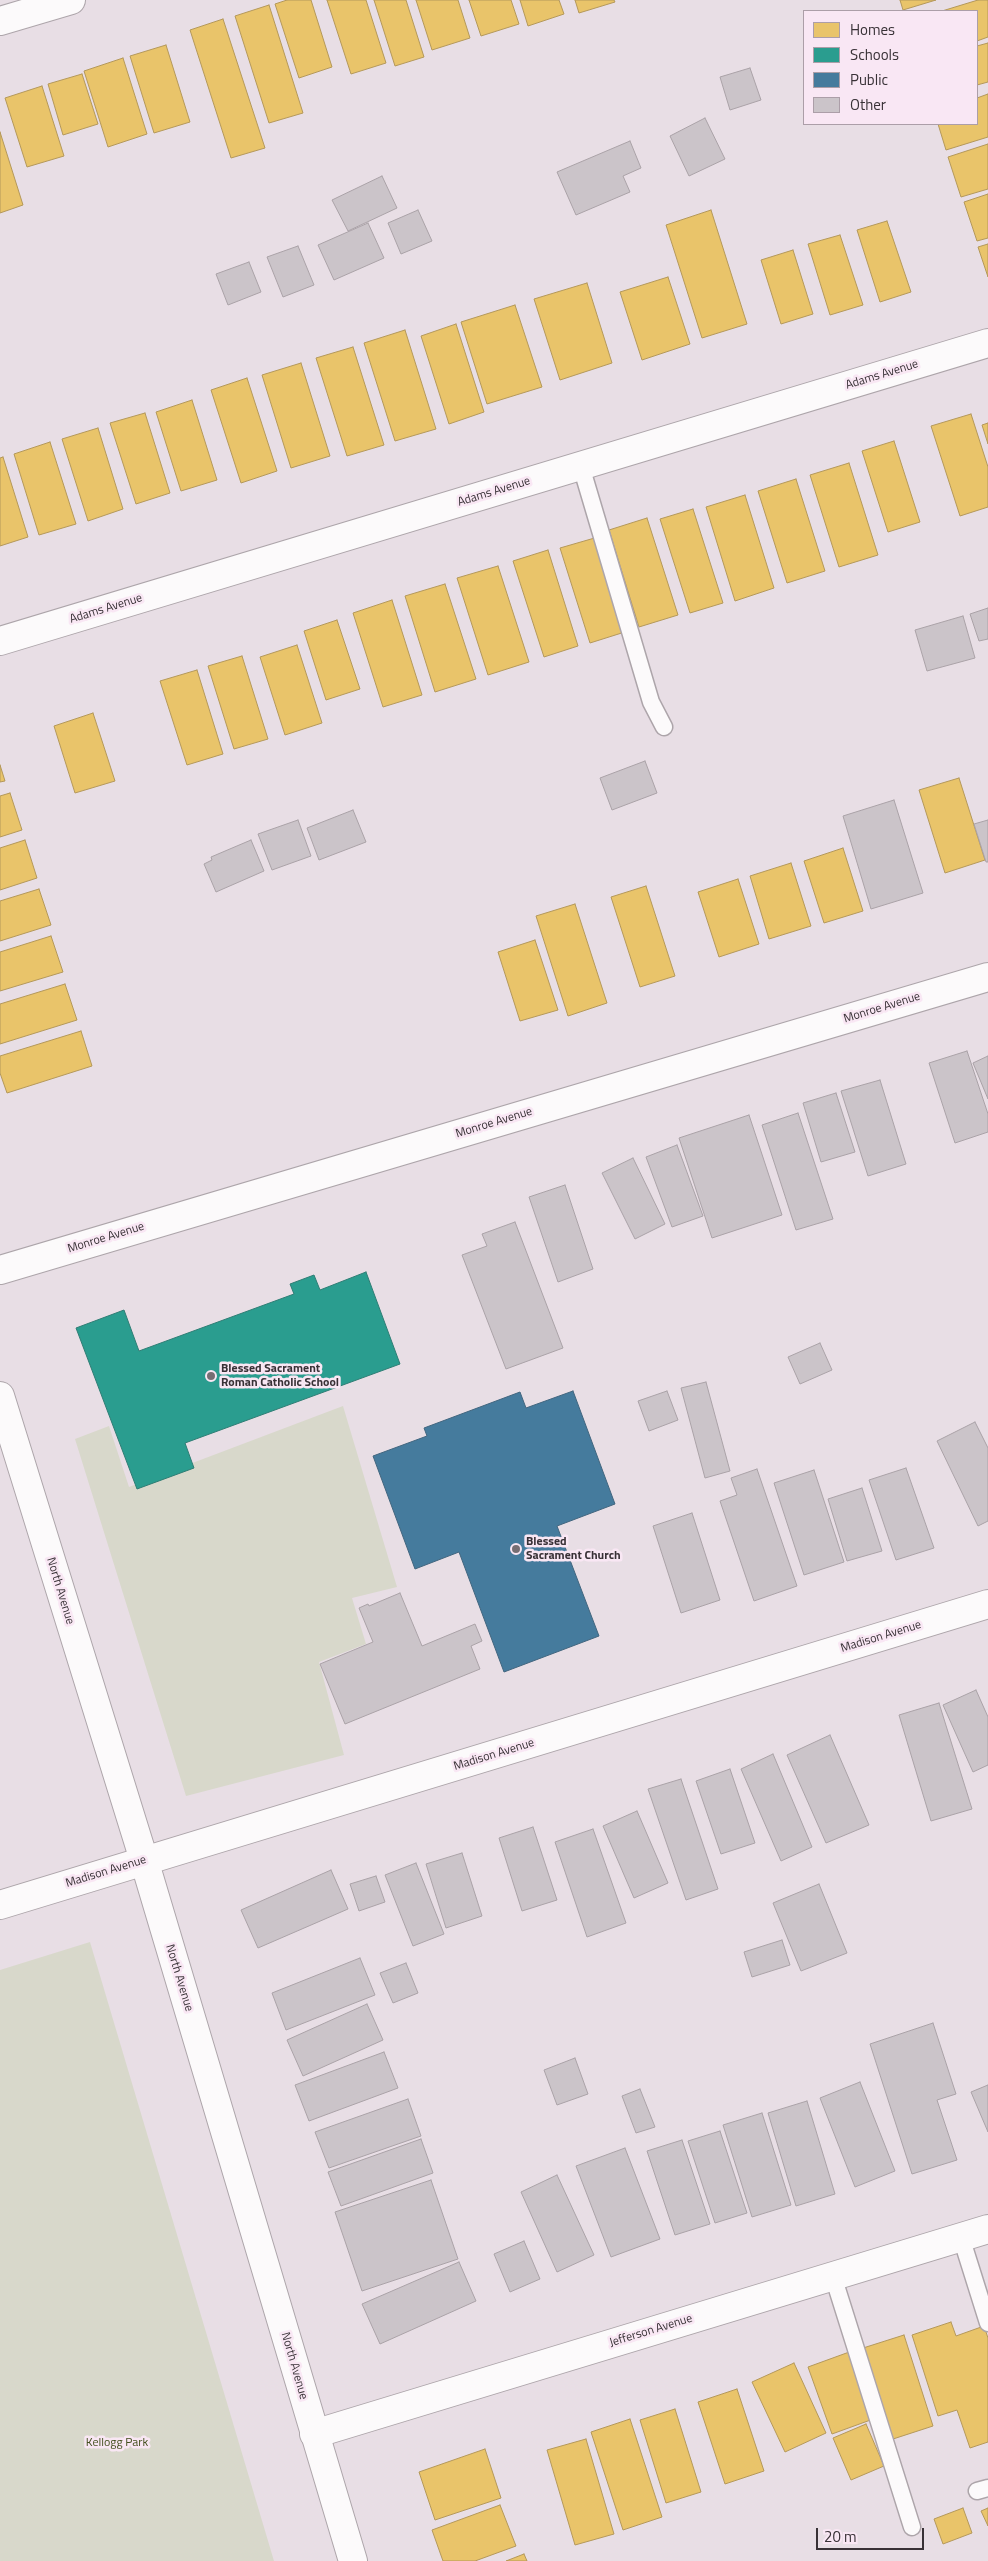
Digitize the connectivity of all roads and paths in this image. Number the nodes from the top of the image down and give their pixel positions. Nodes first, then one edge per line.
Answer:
1 (70, 0) edge
2 (0, 22) edge
3 (988, 343) edge
4 (581, 466) junction
5 (0, 641) edge
6 (664, 727) dead end
7 (988, 977) edge
8 (0, 1270) edge
9 (0, 1396) edge
10 (988, 1604) edge
11 (144, 1860) junction
12 (0, 1905) edge
13 (988, 2229) edge
14 (961, 2237) junction
15 (834, 2276) junction
16 (988, 2323) edge
17 (314, 2434) junction
18 (912, 2528) dead end
19 (353, 2561) edge

1 - 2 street
3 - 4 street, Adams Avenue
4 - 5 street, Adams Avenue
4 - 6 lane
7 - 8 street, Monroe Avenue
9 - 11 street, North Avenue
10 - 11 street, Madison Avenue
11 - 12 street, Madison Avenue
11 - 17 street, North Avenue
13 - 14 street, Jefferson Avenue
14 - 15 street, Jefferson Avenue
14 - 16 lane
15 - 17 street, Jefferson Avenue
15 - 18 lane
17 - 19 street, North Avenue

